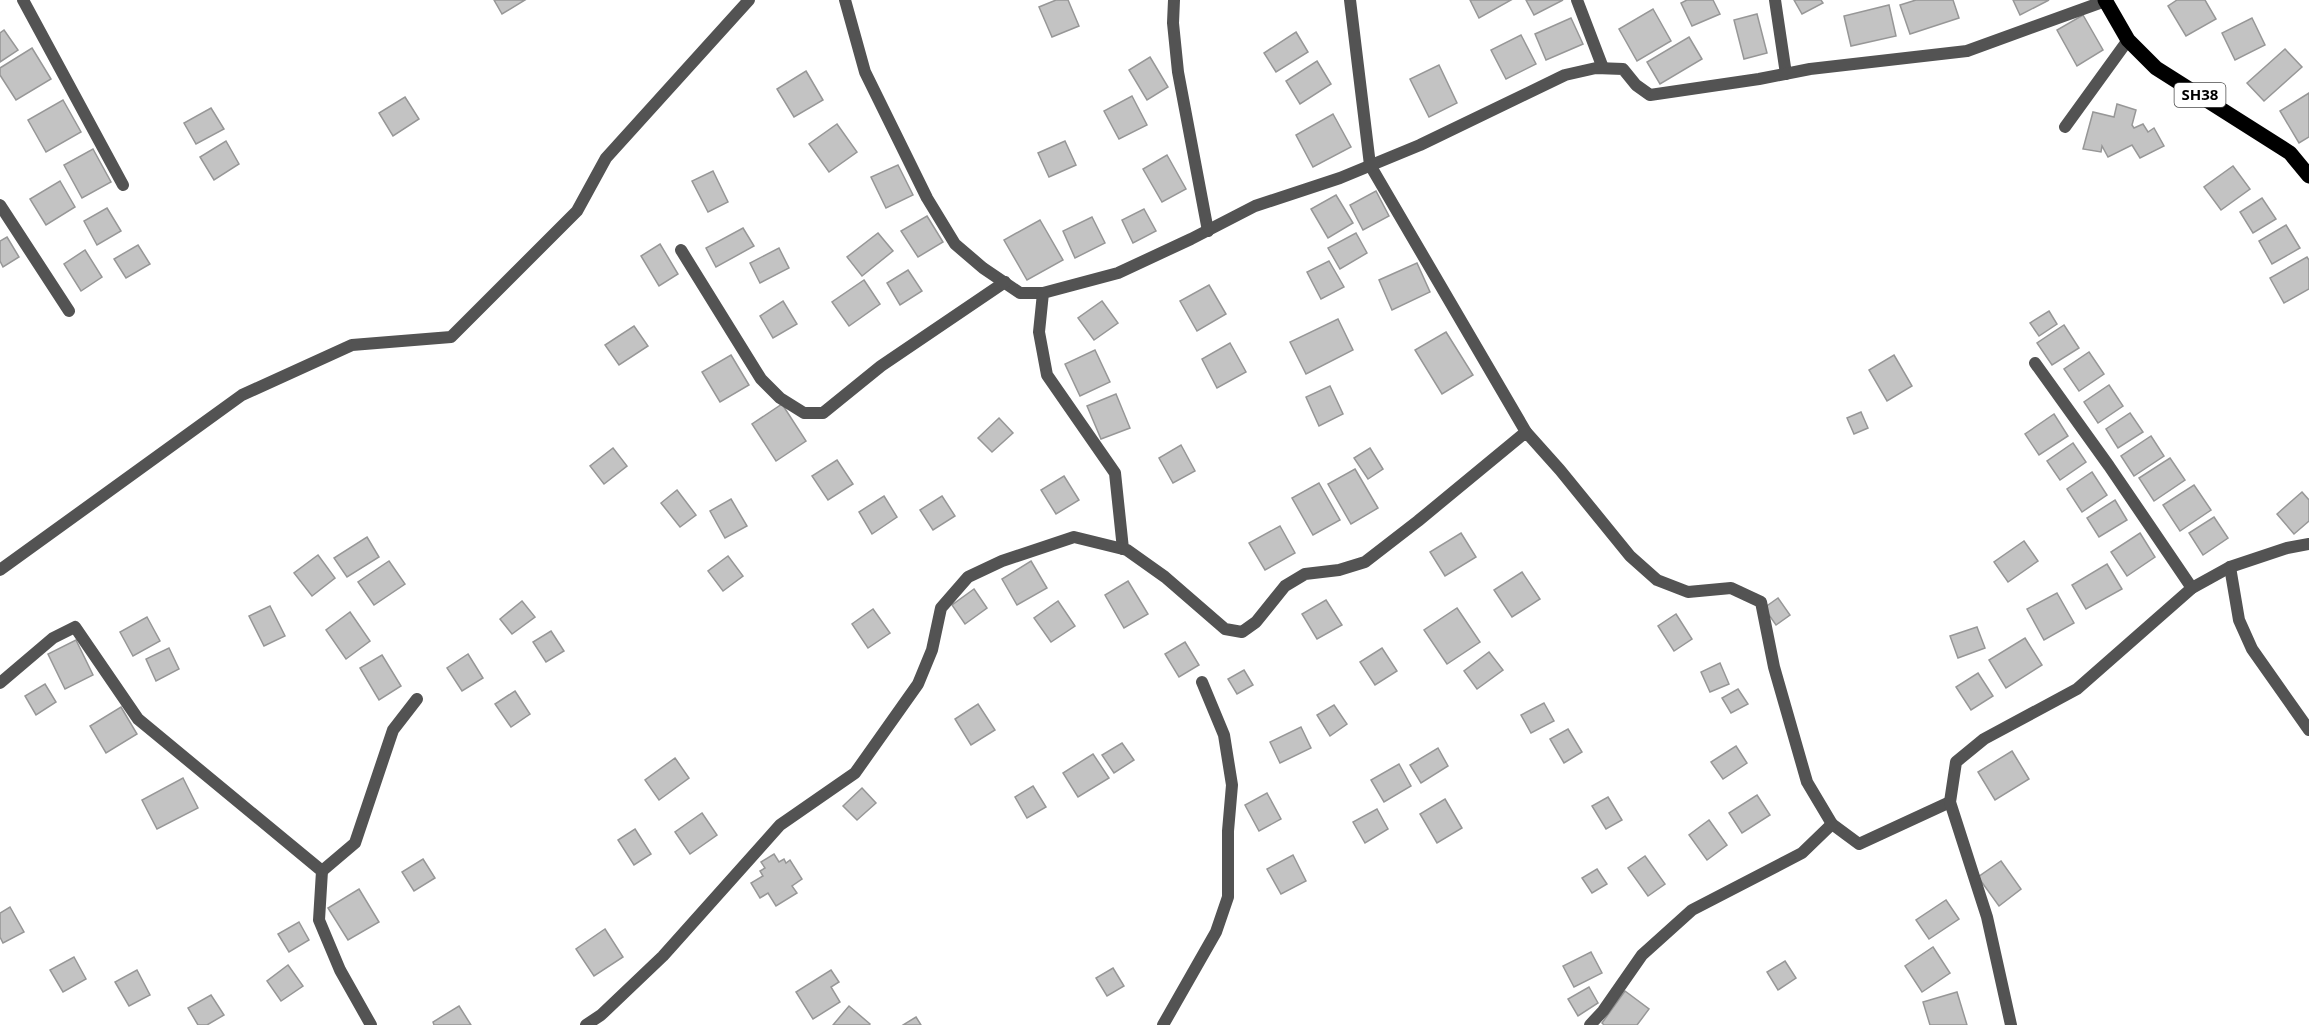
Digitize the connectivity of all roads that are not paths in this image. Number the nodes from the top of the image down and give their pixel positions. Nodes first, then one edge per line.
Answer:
1 (23, 0) edge
2 (749, 0) edge
3 (845, 0) edge
4 (1174, 0) edge
5 (1350, 0) edge
6 (1577, 0) edge
7 (1775, 0) edge
8 (2105, 1) edge
9 (2128, 40) junction
10 (1603, 68) junction
11 (1786, 74) junction
12 (2065, 127) dead end
13 (1370, 165) junction
14 (2309, 176) edge
15 (123, 185) dead end
16 (0, 205) edge
17 (1208, 231) junction
18 (681, 250) dead end
19 (1005, 282) junction
20 (1043, 293) junction
21 (69, 311) dead end
22 (2035, 363) dead end
23 (1526, 432) junction
24 (2309, 544) edge
25 (1123, 549) junction
26 (2230, 567) junction
27 (0, 570) edge
28 (2192, 588) junction
29 (1202, 682) dead end
30 (0, 683) edge
31 (417, 699) dead end
32 (2309, 730) edge
33 (1950, 802) junction
34 (1832, 824) junction
35 (322, 871) junction
36 (371, 1025) edge
37 (586, 1025) edge
38 (1162, 1025) edge
39 (1590, 1025) edge
40 (2011, 1025) edge

1 - 15 street
2 - 27 street
3 - 19 street
4 - 17 street
5 - 13 street
6 - 10 street
7 - 11 street
8 - 9 main road, SH38
8 - 11 street
9 - 12 street
9 - 14 main road, SH38
10 - 11 street
10 - 13 street
13 - 17 street
13 - 23 street
16 - 21 street
17 - 20 street
18 - 19 street
19 - 20 street
20 - 25 street
22 - 28 street
23 - 25 street
23 - 34 street
24 - 26 street
25 - 37 street
26 - 28 street
26 - 32 street
28 - 33 street
29 - 38 street
30 - 35 street
31 - 35 street
33 - 34 street
33 - 40 street
34 - 39 street
35 - 36 street

